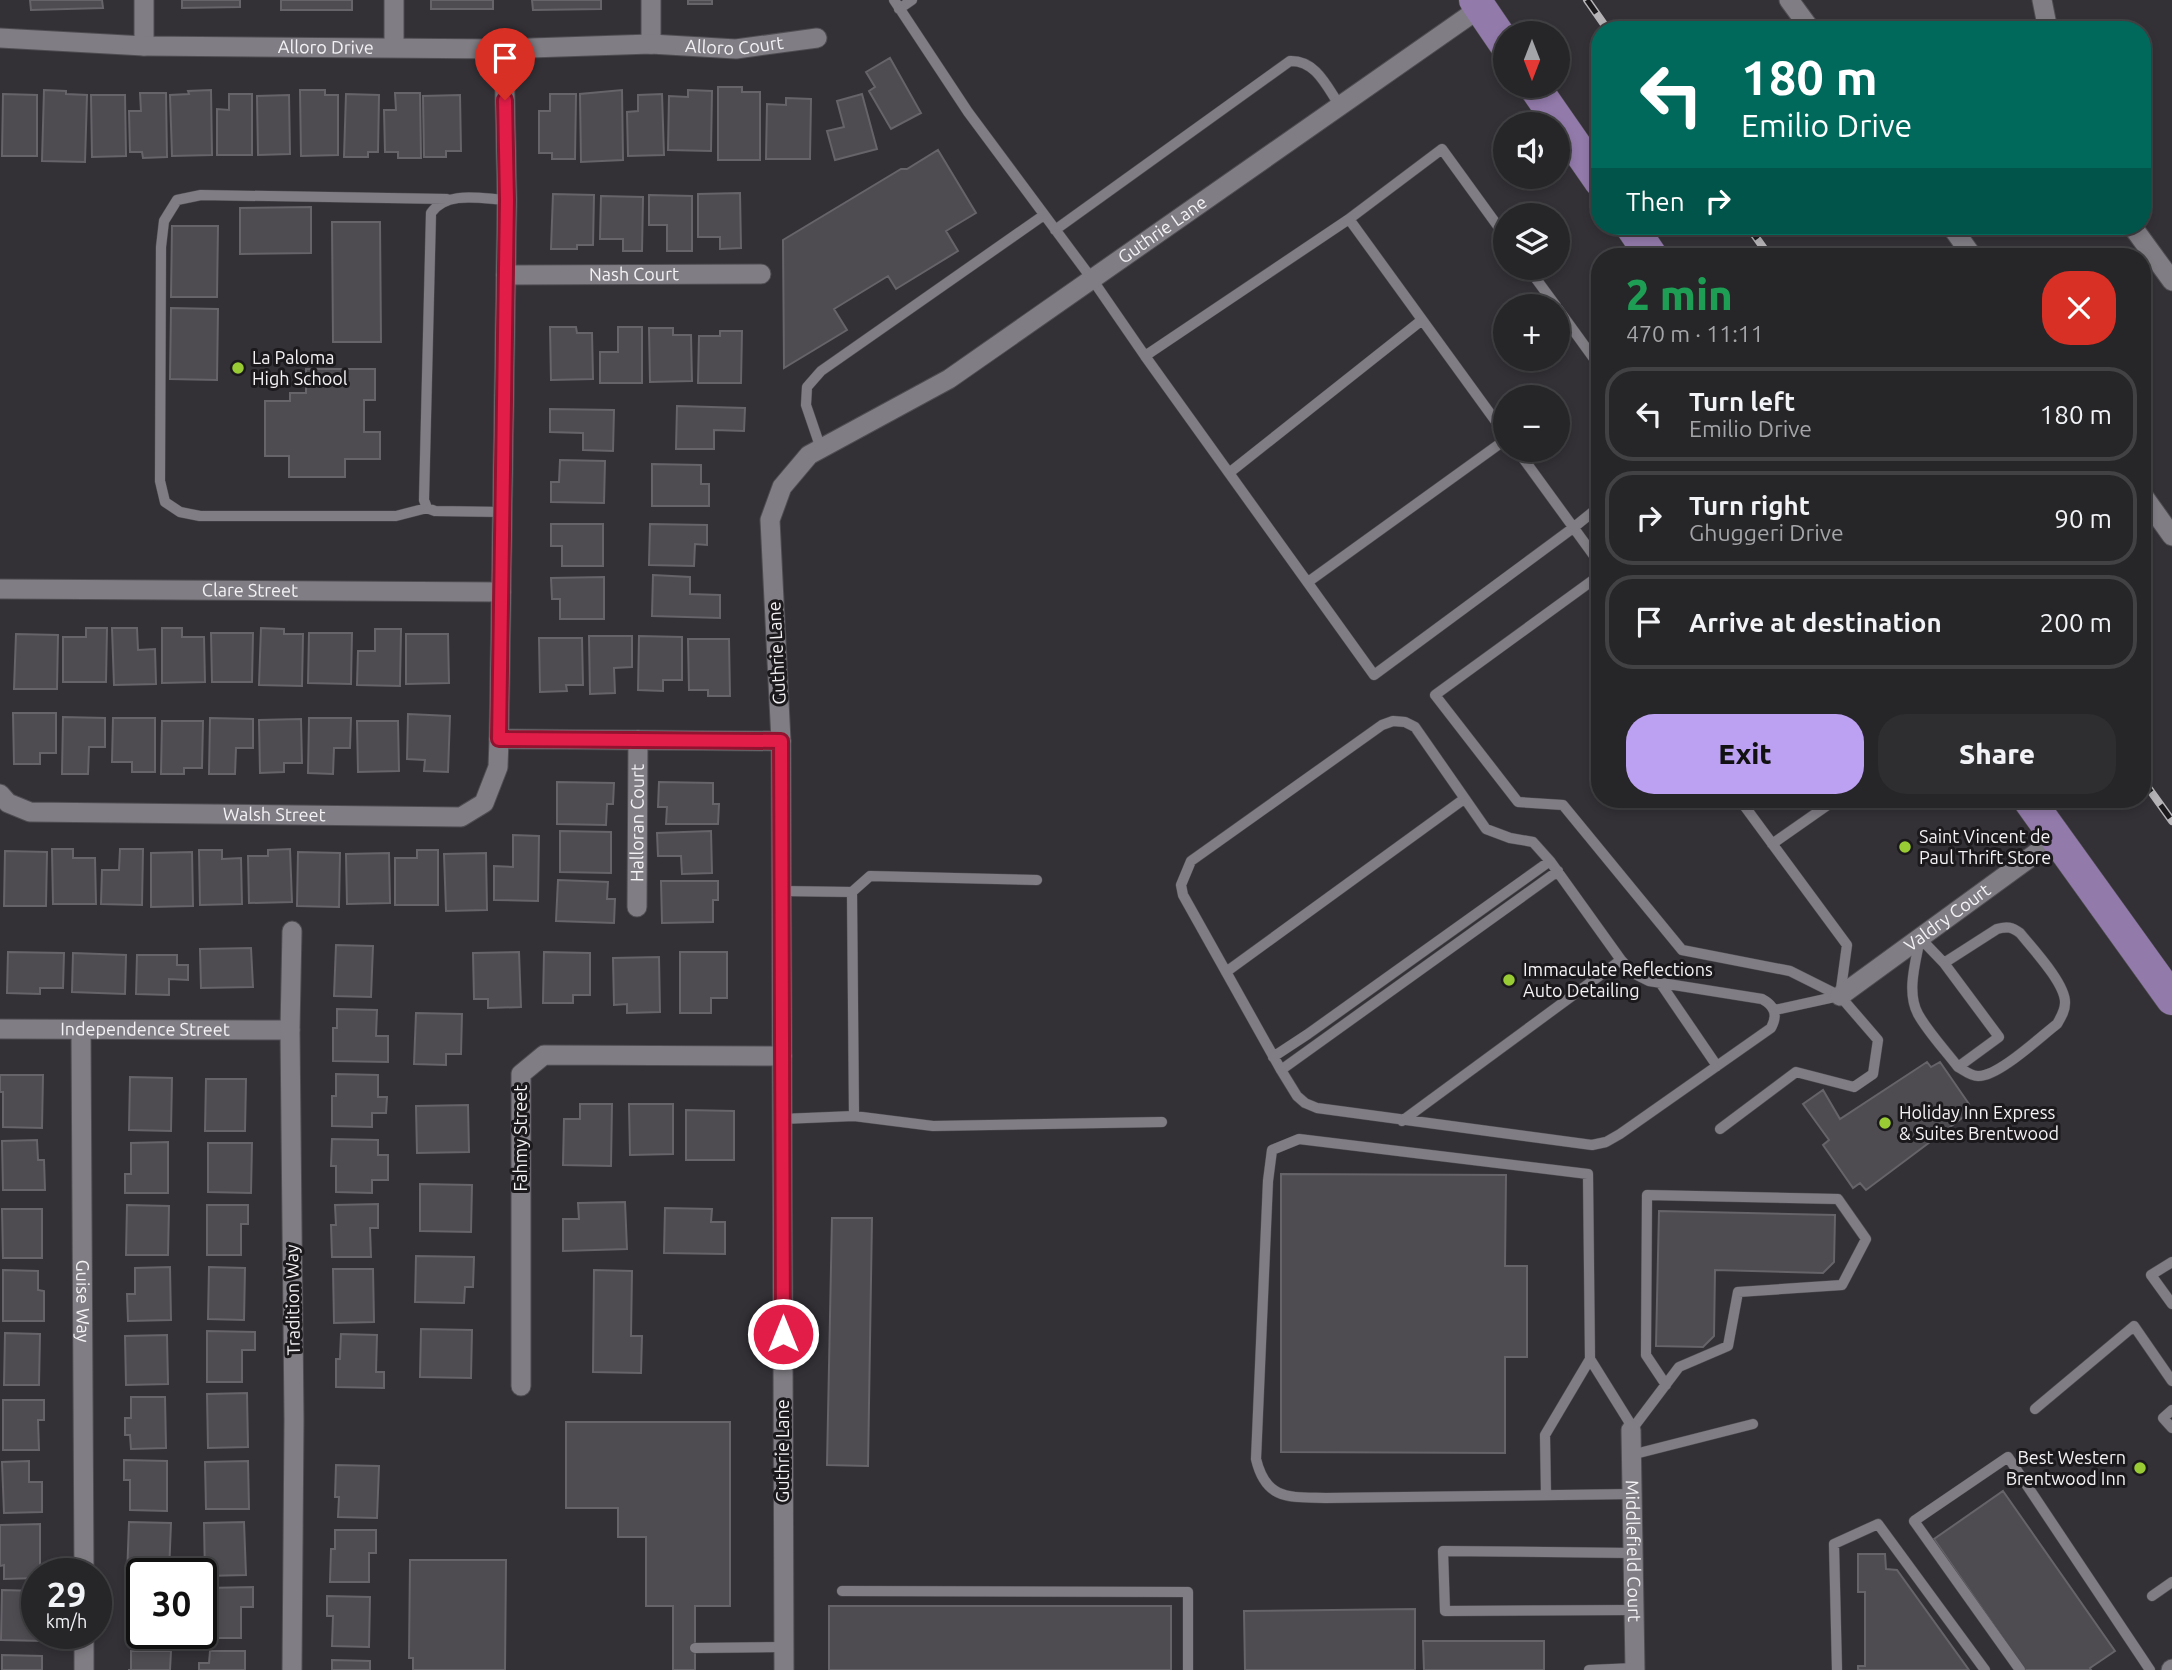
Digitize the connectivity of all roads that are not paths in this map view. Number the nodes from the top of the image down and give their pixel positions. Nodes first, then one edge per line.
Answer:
1 (144, 0) edge
2 (394, 0) edge
3 (651, 0) edge
4 (912, 0) edge
5 (1790, 0) edge
6 (2042, 0) edge
7 (897, 4) edge
8 (1478, 4) edge
9 (1805, 21) edge
10 (2046, 21) edge
11 (1493, 26) edge
12 (0, 38) edge
13 (817, 38) dead end
14 (652, 44) junction
15 (144, 46) junction
16 (394, 47) junction
17 (504, 49) junction
18 (1542, 98) edge
19 (1340, 106) junction
20 (1591, 168) edge
21 (447, 199) junction
22 (507, 200) junction
23 (1044, 215) junction
24 (1349, 219) junction
25 (1493, 220) edge
26 (1055, 230) junction
27 (2151, 252) edge
28 (761, 274) dead end
29 (506, 275) junction
30 (1092, 279) junction
31 (2172, 281) edge
32 (1422, 320) junction
33 (1570, 325) edge
34 (1591, 354) edge
35 (1146, 356) junction
36 (1493, 418) edge
37 (821, 449) junction
38 (1493, 449) edge
39 (1526, 462) edge
40 (1229, 473) junction
41 (2151, 507) edge
42 (427, 508) junction
43 (503, 512) junction
44 (1591, 513) edge
45 (1573, 528) junction
46 (2172, 536) edge
47 (1591, 552) edge
48 (1308, 582) junction
49 (1591, 582) edge
50 (0, 589) edge
51 (501, 592) junction
52 (499, 739) junction
53 (638, 740) junction
54 (781, 741) junction
55 (0, 794) edge
56 (1464, 799) junction
57 (1746, 808) edge
58 (1824, 808) edge
59 (2035, 808) edge
60 (2057, 838) junction
61 (1772, 844) junction
62 (1550, 861) junction
63 (1558, 872) junction
64 (1037, 880) dead end
65 (781, 891) junction
66 (852, 892) junction
67 (637, 908) dead end
68 (292, 931) dead end
69 (1920, 938) junction
70 (1621, 960) junction
71 (1944, 963) junction
72 (1226, 972) junction
73 (1661, 984) junction
74 (1840, 996) junction
75 (2172, 999) edge
76 (1775, 1010) junction
77 (0, 1030) edge
78 (81, 1030) junction
79 (290, 1031) junction
80 (782, 1056) junction
81 (1273, 1056) junction
82 (1717, 1066) junction
83 (1958, 1066) junction
84 (1280, 1070) junction
85 (854, 1116) junction
86 (782, 1119) junction
87 (1402, 1121) junction
88 (1162, 1122) dead end
89 (1720, 1129) dead end
90 (2172, 1262) edge
91 (2172, 1304) edge
92 (1590, 1359) junction
93 (2172, 1381) edge
94 (1666, 1385) junction
95 (521, 1386) dead end
96 (2035, 1409) dead end
97 (2172, 1410) edge
98 (1752, 1424) dead end
99 (2172, 1428) edge
100 (1632, 1429) junction
101 (1631, 1455) junction
102 (1632, 1494) junction
103 (1546, 1495) junction
104 (1633, 1553) junction
105 (84, 1558) edge
106 (2172, 1582) edge
107 (842, 1591) dead end
108 (2152, 1596) dead end
109 (1634, 1610) junction
110 (784, 1647) junction
111 (695, 1648) dead end
112 (84, 1649) edge
113 (1635, 1669) edge
114 (85, 1670) edge
115 (292, 1670) edge
116 (784, 1670) edge
117 (1188, 1670) edge
118 (1589, 1670) edge
119 (1837, 1670) edge
120 (1985, 1670) edge
121 (2020, 1670) edge
122 (2150, 1670) edge

1 - 15 street
2 - 16 street
3 - 14 street
4 - 7 lane
5 - 9 street
6 - 10 street
7 - 23 lane
8 - 11 main road
8 - 19 street, Guthrie Lane
12 - 15 street, Alloro Drive
13 - 14 street, Alloro Court
14 - 17 street, Alloro Drive
15 - 16 street, Alloro Drive
16 - 17 street, Alloro Drive
17 - 22 street, Walsh Street
18 - 20 main road
19 - 26 lane
19 - 30 street, Guthrie Lane
21 - 22 lane
21 - 42 lane
21 - 42 lane
22 - 29 street, Walsh Street
23 - 26 lane
23 - 37 lane
24 - 25 lane
24 - 32 lane
24 - 35 lane
26 - 30 lane
27 - 31 street
28 - 29 street, Nash Court
29 - 43 street, Walsh Street
30 - 35 lane
30 - 37 street, Guthrie Lane
32 - 36 lane
32 - 40 lane
33 - 34 lane
35 - 40 lane
37 - 54 street, Guthrie Lane
38 - 48 lane
39 - 45 lane
40 - 48 lane
41 - 46 street
42 - 43 lane
43 - 51 street, Walsh Street
44 - 45 lane
45 - 47 lane
45 - 48 lane
49 - 74 lane
50 - 51 street, Clare Street
51 - 52 street, Walsh Street
52 - 53 street
52 - 55 street, Walsh Street
53 - 54 street
53 - 67 street, Halloran Court
54 - 65 street, Guthrie Lane
56 - 62 lane
56 - 72 lane
56 - 72 lane
57 - 61 lane
58 - 61 lane
59 - 60 main road
60 - 69 street, Valdry Court
60 - 75 main road
61 - 74 lane
62 - 63 lane
62 - 81 lane
63 - 70 lane
63 - 84 lane
64 - 66 lane
65 - 66 lane
65 - 80 street, Guthrie Lane
66 - 85 lane
68 - 79 street, Tradition Way
69 - 71 lane
69 - 74 street, Valdry Court
69 - 83 lane
70 - 73 lane
70 - 87 lane
71 - 83 lane
71 - 83 lane
72 - 81 lane
73 - 76 lane
73 - 82 lane
74 - 76 lane
74 - 89 lane
76 - 82 lane
77 - 78 street, Independence Street
78 - 79 street, Independence Street
78 - 105 street, Guise Way
79 - 115 street, Tradition Way
80 - 86 street, Guthrie Lane
80 - 95 street, Fahmy Street
81 - 84 lane
82 - 87 lane
84 - 87 lane
85 - 86 lane
85 - 88 lane
86 - 110 street, Guthrie Lane
90 - 91 lane
92 - 100 lane
92 - 103 lane
92 - 103 lane
93 - 96 lane
94 - 94 lane
94 - 100 lane
97 - 99 lane
98 - 101 lane
100 - 101 street, Middlefield Court
101 - 102 street, Middlefield Court
102 - 103 lane
102 - 104 street, Middlefield Court
104 - 109 street, Middlefield Court
104 - 109 lane
106 - 108 lane
107 - 117 lane
109 - 113 street, Middlefield Court
110 - 111 lane
110 - 116 street, Guthrie Lane
112 - 114 street
113 - 118 lane
119 - 120 lane
121 - 122 lane

